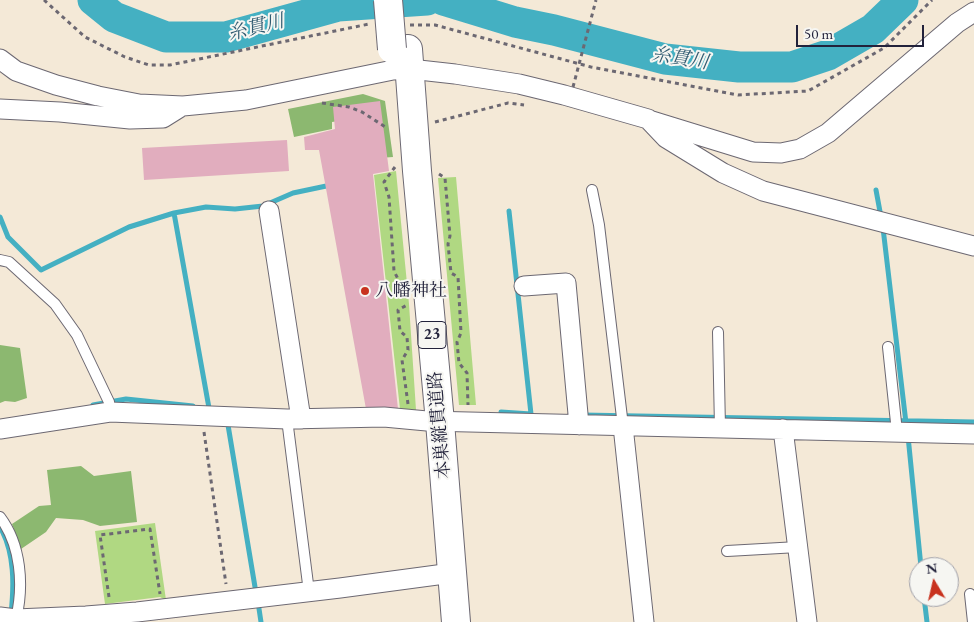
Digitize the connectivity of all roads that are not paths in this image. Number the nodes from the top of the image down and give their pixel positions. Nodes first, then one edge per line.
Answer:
1 (388, 0) edge
2 (974, 12) edge
3 (402, 44) edge
4 (0, 59) edge
5 (182, 106) junction
6 (0, 109) edge
7 (648, 119) junction
8 (592, 190) dead end
9 (269, 211) dead end
10 (974, 246) edge
11 (0, 260) edge
12 (524, 286) dead end
13 (718, 332) dead end
14 (888, 348) dead end
15 (110, 412) junction
16 (294, 419) junction
17 (426, 421) junction
18 (578, 425) junction
19 (623, 426) junction
20 (720, 428) junction
21 (0, 429) edge
22 (784, 429) junction
23 (897, 432) junction
24 (974, 434) edge
25 (0, 517) edge
26 (798, 547) junction
27 (727, 551) dead end
28 (446, 574) junction
29 (309, 592) junction
30 (970, 594) dead end
31 (11, 619) edge
32 (443, 622) edge
33 (456, 622) edge
34 (644, 622) edge
35 (807, 622) edge
36 (973, 622) edge

1 - 3 main road, 23, bridge
2 - 7 street
3 - 5 street
3 - 7 street
3 - 17 main road, 本巣縦貫道路 / 23
4 - 5 street
5 - 6 street
7 - 10 street
8 - 19 lane
9 - 16 street
11 - 15 lane
12 - 18 street
13 - 20 lane
14 - 23 lane
15 - 16 street
15 - 21 street
16 - 17 street
16 - 29 lane
17 - 18 street
17 - 28 main road, 本巣縦貫道路 / 23
18 - 19 street
19 - 20 street
19 - 34 street
20 - 22 street
22 - 23 street
22 - 26 street
23 - 24 street
25 - 31 lane
26 - 27 lane
26 - 35 street
28 - 29 street
28 - 32 main road, 本巣縦貫道路 / 23
28 - 33 main road, 本巣縦貫道路 / 23
29 - 31 street
30 - 36 lane

